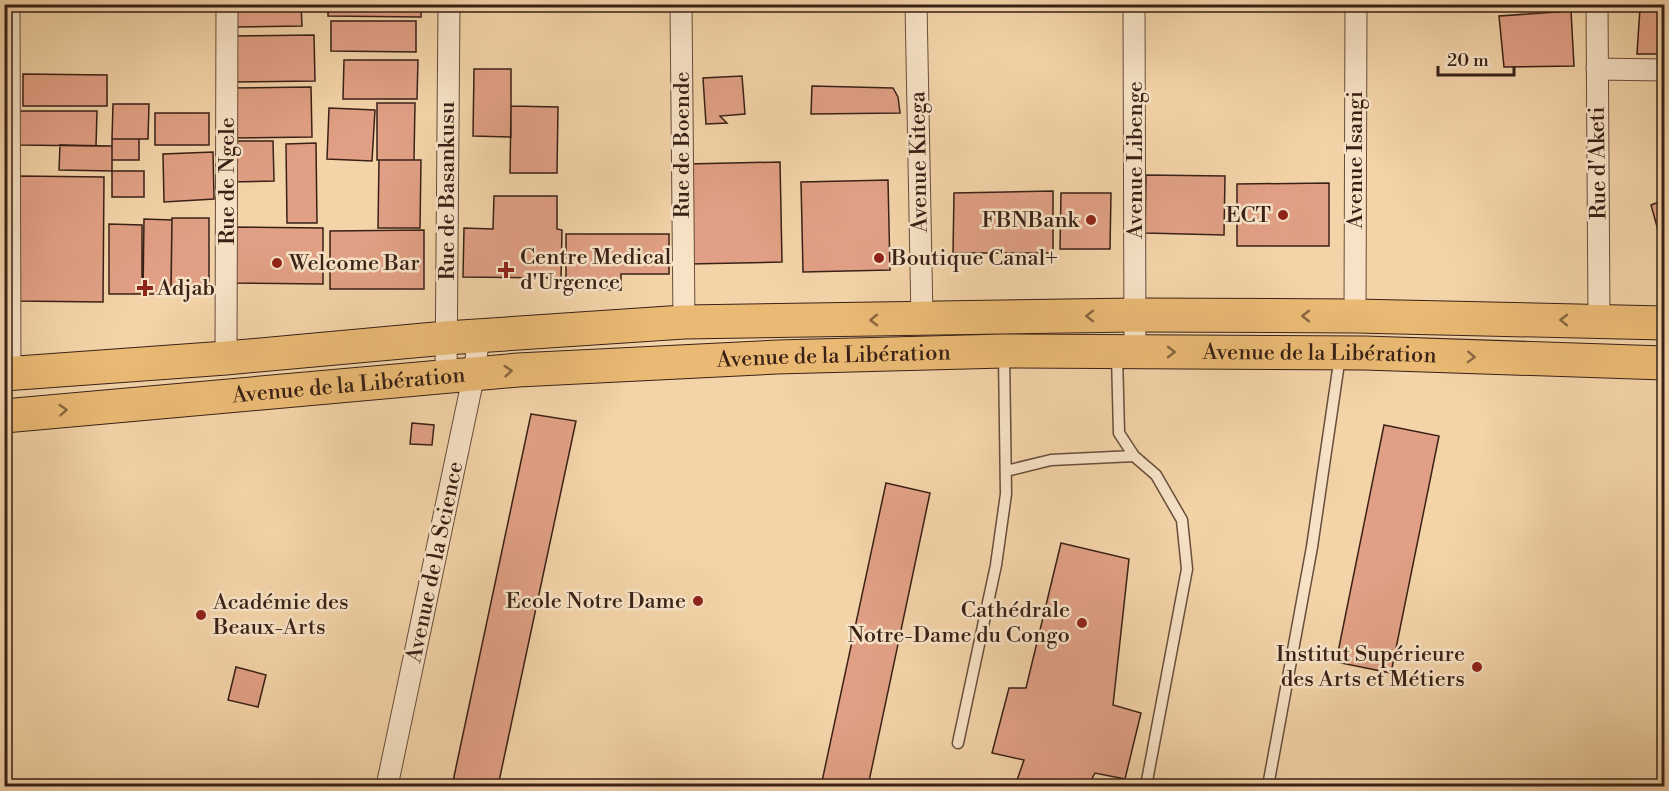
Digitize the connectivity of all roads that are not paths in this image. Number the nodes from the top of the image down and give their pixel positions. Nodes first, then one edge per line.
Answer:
1 (9, 4) edge
2 (227, 4) edge
3 (449, 4) edge
4 (681, 4) edge
5 (916, 4) edge
6 (1134, 4) edge
7 (1356, 4) edge
8 (1597, 4) edge
9 (1597, 69) junction
10 (1665, 70) edge
11 (1135, 315) junction
12 (1355, 316) junction
13 (922, 319) junction
14 (1599, 321) junction
15 (684, 322) junction
16 (1665, 323) edge
17 (479, 336) junction
18 (446, 338) junction
19 (1004, 351) junction
20 (1126, 352) junction
21 (1340, 353) junction
22 (226, 358) junction
23 (1665, 363) edge
24 (7, 374) edge
25 (460, 375) junction
26 (4, 416) edge
27 (1134, 456) junction
28 (1006, 471) junction
29 (958, 743) dead end
30 (387, 786) edge
31 (1146, 786) edge
32 (1268, 786) edge

1 - 24 street
2 - 22 street, Rue de Ngele
3 - 18 street, Rue de Basankusu
4 - 15 street, Rue de Boende
5 - 13 street, Avenue Kitega
6 - 11 street, Avenue Libenge
7 - 12 street, Avenue Isangi
8 - 9 street, Rue d'Aketi
9 - 10 street
9 - 14 street, Rue d'Aketi
12 -> 11 main road, Avenue de la Libération
11 -> 13 main road, Avenue de la Libération
11 - 20 street, Avenue Libenge
14 -> 12 main road, Avenue de la Libération
13 -> 15 main road, Avenue de la Libération
14 - 16 main road, Avenue de la Libération
15 - 17 main road, Avenue de la Libération
17 - 18 main road, Avenue de la Libération
17 - 25 street, Avenue de la Science
18 - 22 main road, Avenue de la Libération
18 - 25 street, Rue de Basankusu
19 - 20 main road, Avenue de la Libération
25 -> 19 main road, Avenue de la Libération
19 - 28 lane
20 -> 21 main road, Avenue de la Libération
20 - 27 lane
21 -> 23 main road, Avenue de la Libération
21 - 32 lane
22 - 24 main road, Avenue de la Libération
26 -> 25 main road, Avenue de la Libération
25 - 30 street, Avenue de la Science
27 - 28 lane
27 - 31 lane
28 - 29 lane

